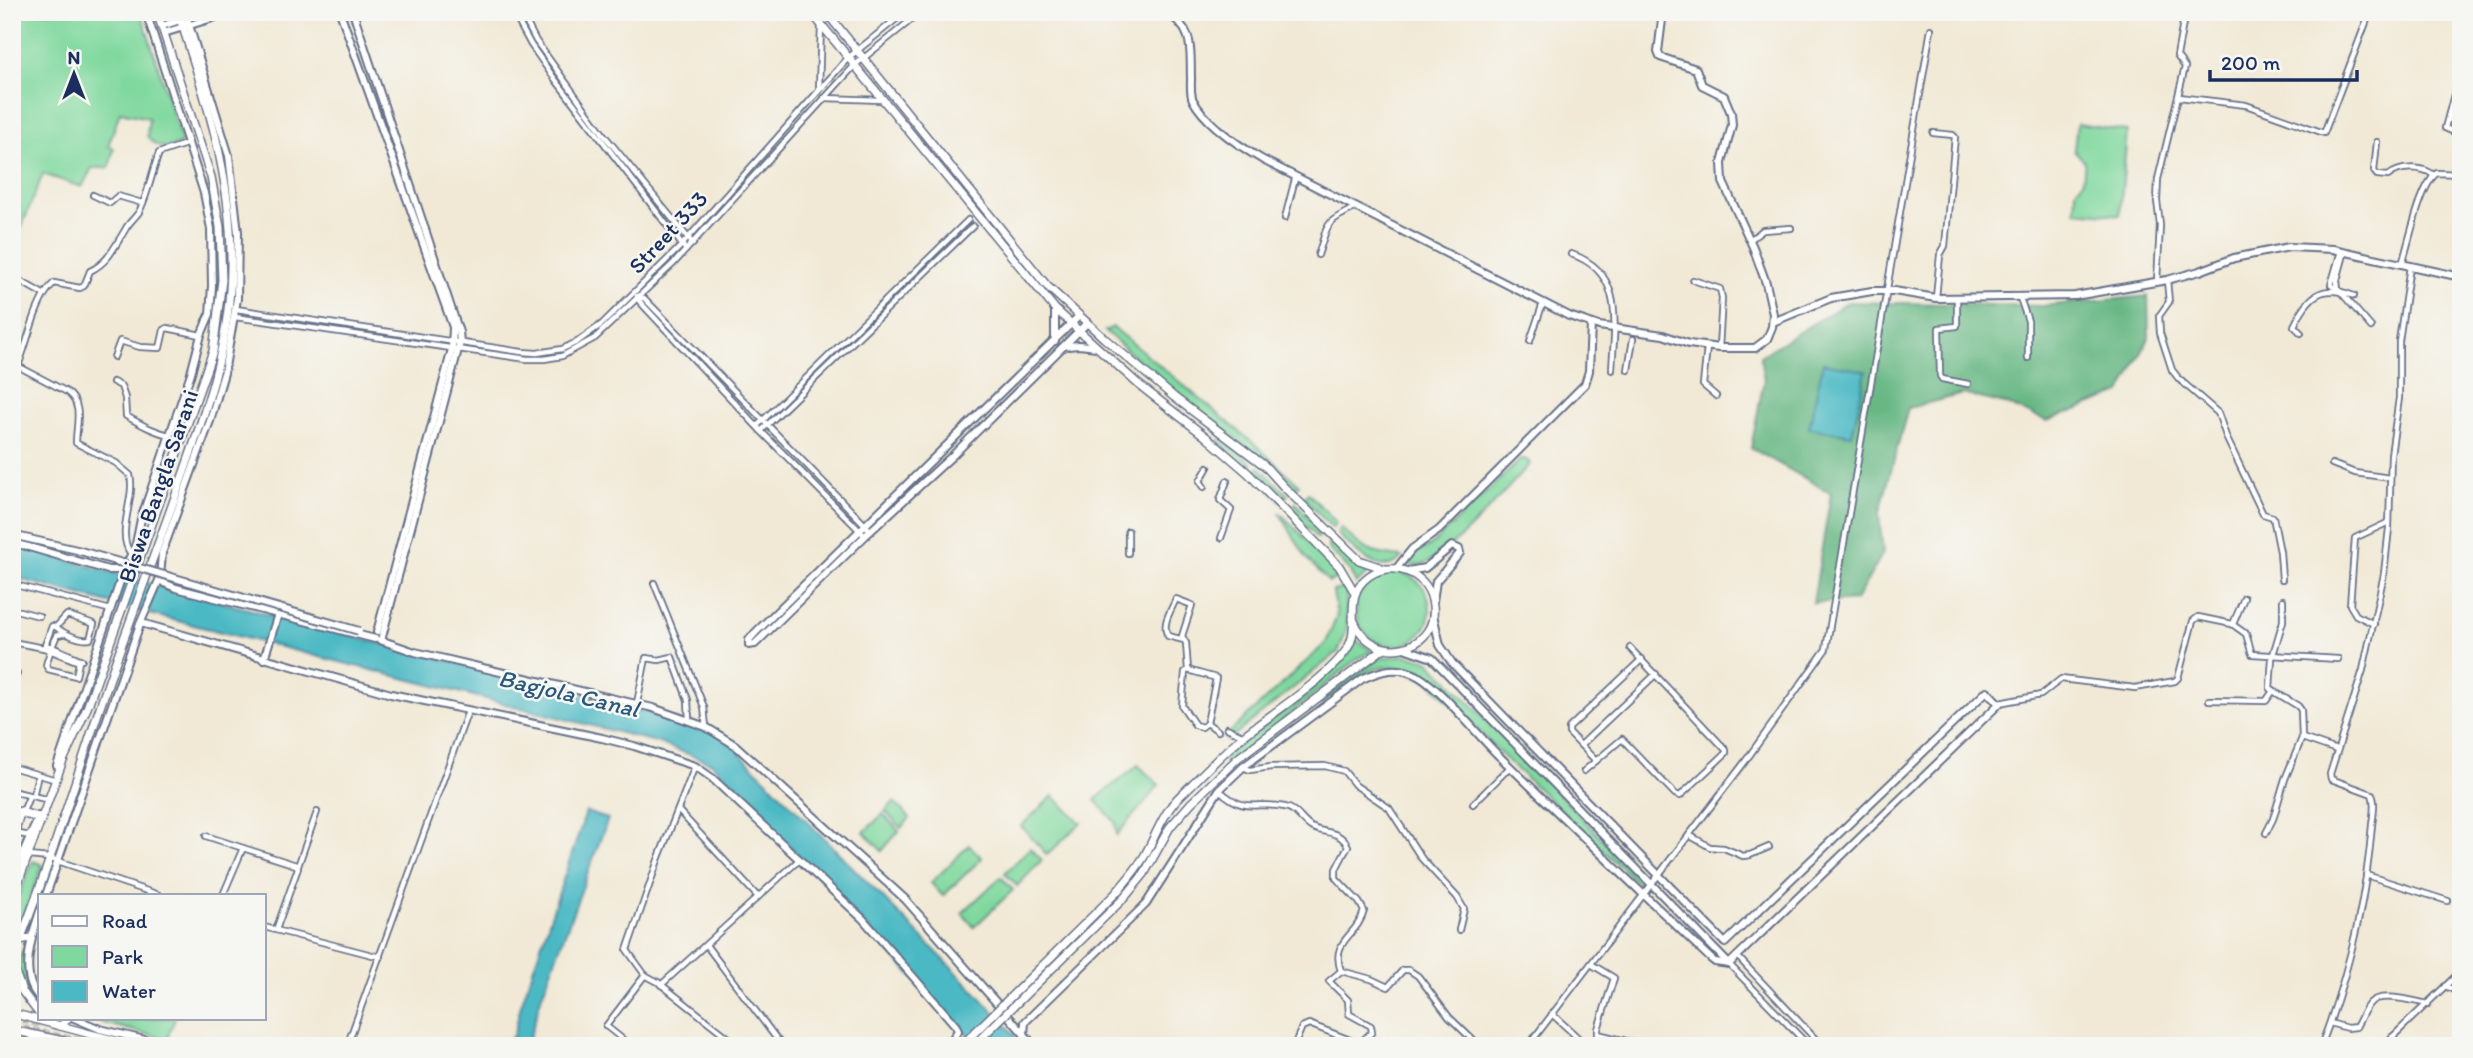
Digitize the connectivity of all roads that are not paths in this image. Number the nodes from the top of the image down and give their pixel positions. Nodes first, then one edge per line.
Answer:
1 (146, 12) edge
2 (157, 12) edge
3 (205, 12) edge
4 (232, 12) edge
5 (341, 12) edge
6 (353, 12) edge
7 (513, 12) edge
8 (521, 12) edge
9 (811, 12) edge
10 (826, 12) edge
11 (905, 12) edge
12 (921, 12) edge
13 (1166, 12) edge
14 (1663, 12) edge
15 (2185, 12) edge
16 (2370, 12) edge
17 (184, 19) edge
18 (821, 23) junction
19 (163, 29) junction
20 (1931, 29) dead end
21 (857, 50) junction
22 (863, 57) junction
23 (848, 58) junction
24 (855, 65) junction
25 (2456, 87) dead end
26 (819, 90) junction
27 (2179, 97) junction
28 (824, 98) junction
29 (883, 100) junction
30 (1933, 133) dead end
31 (2461, 135) edge
32 (2377, 142) dead end
33 (190, 143) junction
34 (2461, 174) edge
35 (2434, 175) junction
36 (1295, 179) junction
37 (93, 195) dead end
38 (142, 203) junction
39 (1350, 205) junction
40 (1285, 218) dead end
41 (968, 220) dead end
42 (973, 226) dead end
43 (1791, 228) dead end
44 (688, 238) junction
45 (1750, 241) junction
46 (693, 244) junction
47 (684, 248) junction
48 (2343, 251) junction
49 (1571, 254) dead end
50 (1318, 255) dead end
51 (2406, 265) junction
52 (2461, 277) edge
53 (1693, 280) dead end
54 (2167, 280) junction
55 (22, 282) dead end
56 (2157, 282) junction
57 (2339, 290) junction
58 (1887, 291) junction
59 (43, 294) junction
60 (2354, 296) dead end
61 (636, 297) junction
62 (1936, 298) junction
63 (1957, 298) junction
64 (2020, 298) junction
65 (1544, 302) junction
66 (1055, 309) junction
67 (235, 313) junction
68 (1079, 316) junction
69 (1773, 322) junction
70 (1087, 323) junction
71 (1072, 324) junction
72 (1595, 325) junction
73 (2371, 327) dead end
74 (1611, 328) junction
75 (1080, 332) junction
76 (2301, 333) dead end
77 (201, 335) junction
78 (1633, 335) junction
79 (1055, 341) junction
80 (1530, 341) dead end
81 (456, 346) junction
82 (1707, 346) junction
83 (1064, 347) junction
84 (1097, 347) junction
85 (1718, 348) junction
86 (114, 357) dead end
87 (2028, 358) dead end
88 (15, 364) edge
89 (1612, 370) dead end
90 (1628, 370) dead end
91 (113, 382) dead end
92 (1968, 384) dead end
93 (1716, 396) dead end
94 (761, 421) junction
95 (766, 425) junction
96 (757, 426) junction
97 (761, 431) junction
98 (170, 435) junction
99 (2332, 464) dead end
100 (1208, 467) dead end
101 (2390, 478) junction
102 (1227, 481) dead end
103 (1204, 487) dead end
104 (2389, 522) junction
105 (862, 527) junction
106 (1128, 531) dead end
107 (868, 533) junction
108 (12, 535) edge
109 (1221, 538) dead end
110 (12, 542) edge
111 (136, 544) junction
112 (144, 548) junction
113 (159, 552) junction
114 (1128, 553) dead end
115 (132, 554) junction
116 (1385, 569) junction
117 (1396, 569) junction
118 (124, 570) junction
119 (1406, 571) junction
120 (2282, 579) dead end
121 (159, 580) junction
122 (654, 583) dead end
123 (12, 584) edge
124 (1355, 593) junction
125 (2244, 598) dead end
126 (2283, 600) dead end
127 (1433, 601) junction
128 (12, 609) edge
129 (111, 610) junction
130 (1433, 614) junction
131 (39, 616) dead end
132 (277, 618) junction
133 (1353, 619) junction
134 (142, 621) junction
135 (2232, 624) junction
136 (2374, 624) junction
137 (56, 627) junction
138 (378, 637) junction
139 (1184, 640) junction
140 (12, 642) edge
141 (88, 644) dead end
142 (44, 647) junction
143 (1404, 648) junction
144 (1630, 648) dead end
145 (51, 649) junction
146 (1383, 649) junction
147 (2273, 655) junction
148 (265, 656) junction
149 (1642, 659) junction
150 (2338, 659) dead end
151 (82, 660) dead end
152 (1188, 670) junction
153 (1656, 674) junction
154 (2273, 691) junction
155 (2209, 699) dead end
156 (1314, 701) junction
157 (1999, 703) junction
158 (637, 704) junction
159 (83, 707) junction
160 (1320, 709) junction
161 (468, 711) junction
162 (689, 720) junction
163 (1207, 723) junction
164 (706, 727) junction
165 (1227, 728) dead end
166 (1218, 731) dead end
167 (1244, 736) junction
168 (2302, 737) junction
169 (1581, 745) junction
170 (2337, 750) junction
171 (1595, 761) junction
172 (60, 765) junction
173 (695, 766) junction
174 (12, 767) edge
175 (1243, 767) junction
176 (1510, 767) junction
177 (1584, 771) dead end
178 (40, 775) junction
179 (83, 775) junction
180 (53, 779) junction
181 (1219, 790) junction
182 (12, 792) edge
183 (32, 796) junction
184 (45, 801) junction
185 (1473, 804) dead end
186 (73, 805) junction
187 (678, 810) junction
188 (12, 811) edge
189 (317, 812) dead end
190 (21, 813) junction
191 (38, 818) junction
192 (2266, 833) dead end
193 (13, 834) edge
194 (1689, 835) junction
195 (31, 836) junction
196 (206, 836) dead end
197 (12, 842) edge
198 (1769, 847) dead end
199 (243, 848) junction
200 (12, 854) edge
201 (26, 856) junction
202 (49, 858) junction
203 (801, 859) junction
204 (58, 861) junction
205 (298, 866) junction
206 (1658, 875) junction
207 (2367, 875) junction
208 (12, 878) edge
209 (1652, 884) junction
210 (46, 894) edge
211 (156, 894) edge
212 (223, 894) edge
213 (1644, 895) junction
214 (758, 897) junction
215 (12, 899) edge
216 (2448, 901) dead end
217 (38, 918) edge
218 (266, 928) edge
219 (276, 930) junction
220 (1459, 930) dead end
221 (32, 937) junction
222 (21, 938) junction
223 (12, 941) edge
224 (1725, 943) junction
225 (706, 945) junction
226 (1718, 951) junction
227 (1737, 956) junction
228 (380, 957) junction
229 (12, 962) edge
230 (1591, 964) junction
231 (1729, 964) junction
232 (1341, 971) junction
233 (2461, 971) edge
234 (645, 975) junction
235 (662, 985) junction
236 (2445, 986) junction
237 (2460, 992) edge
238 (38, 996) edge
239 (2428, 1004) junction
240 (38, 1011) edge
241 (12, 1013) edge
242 (1552, 1014) junction
243 (38, 1020) edge
244 (39, 1020) edge
245 (49, 1020) edge
246 (65, 1020) edge
247 (79, 1020) edge
248 (2330, 1023) junction
249 (58, 1025) junction
250 (12, 1030) edge
251 (958, 1031) junction
252 (1024, 1034) junction
253 (42, 1037) junction
254 (2392, 1037) junction
255 (118, 1042) junction
256 (101, 1043) edge
257 (1642, 1045) edge
258 (16, 1046) edge
259 (49, 1046) edge
260 (72, 1046) edge
261 (87, 1046) edge
262 (135, 1046) edge
263 (169, 1046) edge
264 (347, 1046) edge
265 (631, 1046) edge
266 (739, 1046) edge
267 (782, 1046) edge
268 (947, 1046) edge
269 (961, 1046) edge
270 (972, 1046) edge
271 (1034, 1046) edge
272 (1294, 1046) edge
273 (1479, 1046) edge
274 (1528, 1046) edge
275 (1587, 1046) edge
276 (1810, 1046) edge
277 (1822, 1046) edge
278 (2321, 1046) edge
279 (2383, 1046) edge
280 (2400, 1046) edge

1 - 33 street
2 - 19 main road, Biswa Bangla Sarani
3 - 17 street
4 - 17 street
5 - 81 street
6 - 81 street
7 - 47 street
8 - 44 street
9 - 18 main road
10 - 21 main road
11 - 21 street, Street 333
12 - 22 street, Street 333
13 - 36 street
14 - 45 street
15 - 27 street
16 - 27 street
17 - 19 street
17 - 67 street
17 - 113 main road, Biswa Bangla Sarani
18 - 23 main road
18 - 26 street
19 - 112 main road, Biswa Bangla Sarani
20 - 58 street
21 - 22 main road
21 - 23 street, Street 333
22 - 24 street, Street 333
22 - 68 main road
23 - 24 main road
23 - 26 street, Street 333
24 - 28 street, Street 333
24 - 29 main road
25 - 31 street
26 - 44 street, Street 333
27 - 56 street
28 - 29 street
28 - 46 street, Street 333
29 - 66 main road
30 - 62 street
32 - 35 street
33 - 38 street
33 - 77 street
34 - 35 street
35 - 51 street
36 - 39 street
36 - 40 street
37 - 38 street
38 - 59 street
39 - 50 street
39 - 65 street
41 - 94 street
42 - 95 street
43 - 45 street
44 - 46 street
44 - 47 street, Street 333
45 - 69 street
46 - 47 street, Street 333
47 - 61 street, Street 333
48 - 51 street
48 - 54 street
48 - 57 street
49 - 74 street
51 - 52 street
51 - 101 street
53 - 85 street
54 - 56 street
54 - 120 street
55 - 59 street
56 - 64 street
57 - 60 street
57 - 73 street
57 - 76 street
58 - 62 street
58 - 69 street
58 - 194 street
59 - 88 street
61 - 81 street, Street 333
61 - 94 street
61 - 96 street
62 - 63 street
63 - 64 street
63 - 92 street
64 - 87 street
65 - 72 street
65 - 80 street
66 - 71 main road
66 - 79 street
67 - 81 street, Street 333
67 - 113 street
68 - 70 main road
68 - 71 street
69 - 85 street
70 - 75 street
70 - 116 main road
71 - 75 main road
71 - 79 street
72 - 74 street
72 - 117 street
74 - 78 street
74 - 89 street
75 - 83 street
75 - 84 main road
77 - 86 street
77 - 98 street
78 - 82 street
78 - 90 street
79 - 105 street
81 - 138 street
82 - 85 street
82 - 93 street
83 - 84 street
83 - 107 street
84 - 124 main road
88 - 115 street
91 - 98 street
94 - 95 street
94 - 96 street
95 - 97 street
95 - 105 street
96 - 97 street
97 - 105 street
98 - 111 street
99 - 101 street
100 - 103 street
101 - 104 street
102 - 109 street
104 - 136 street
104 - 136 street
105 - 107 street
105 - 107 street
106 - 114 street
108 - 138 street, bridge
110 - 118 street
111 - 112 street
111 - 115 street
112 - 159 main road, Biswa Bangla Sarani
113 - 121 street
113 - 179 main road, Biswa Bangla Sarani
115 - 118 street
116 - 117 main road
116 - 124 main road
117 - 119 main road
118 - 129 street
119 - 127 main road
119 - 127 street
121 - 132 street
121 - 134 street
122 - 164 street
123 - 129 street
124 - 133 main road
125 - 135 street
126 - 147 street
127 - 130 main road
128 - 131 street
129 - 159 street
130 - 143 main road
130 - 206 street
132 - 138 street
132 - 148 street
133 - 146 main road
133 - 167 main road
134 - 148 street
134 - 179 street
135 - 147 street
135 - 157 street
136 - 170 street
137 - 137 street
137 - 142 street
138 - 158 street
139 - 139 street
139 - 152 street
140 - 142 street
141 - 145 street
142 - 145 street
143 - 146 main road
143 - 209 street
144 - 149 street
145 - 145 street
145 - 151 street
146 - 156 main road
147 - 150 street
147 - 154 street
148 - 161 street
149 - 153 street
149 - 169 street
152 - 163 street
152 - 163 street
153 - 169 street
153 - 171 street
154 - 155 street
154 - 168 street
156 - 160 street
156 - 270 main road, bridge
157 - 224 street
157 - 227 street
158 - 162 street
158 - 162 street
159 - 172 main road, Biswa Bangla Sarani
160 - 175 street
160 - 176 street
161 - 173 street
161 - 228 street
162 - 164 street
163 - 166 street
164 - 252 street
165 - 167 street
167 - 269 main road, bridge
168 - 170 street
168 - 192 street
169 - 171 street
170 - 207 street
171 - 177 street
172 - 180 street
172 - 201 main road, Biswa Bangla Sarani
173 - 187 street
173 - 203 street
174 - 178 street
175 - 181 street
175 - 220 street
176 - 185 street
176 - 213 street
178 - 180 street
178 - 183 street
179 - 186 main road, Biswa Bangla Sarani
180 - 184 street
181 - 232 street
181 - 252 street
182 - 183 street
183 - 184 street
183 - 190 street
184 - 191 street
186 - 202 main road, Biswa Bangla Sarani
186 - 204 street
187 - 214 street
187 - 234 street
188 - 190 street
189 - 205 street
190 - 191 street
190 - 193 street
191 - 195 street
193 - 195 street
193 - 197 street
194 - 198 street
194 - 206 street
195 - 201 street
196 - 199 street
199 - 205 street
199 - 212 street
200 - 201 street
201 - 202 street
201 - 208 street
201 - 215 main road, Biswa Bangla Sarani
202 - 204 street
202 - 222 main road, Biswa Bangla Sarani
203 - 214 street
203 - 251 street
204 - 210 street
204 - 211 street
205 - 219 street
206 - 209 street
206 - 224 street
207 - 216 street
207 - 248 street
209 - 213 street
209 - 226 street
213 - 230 street
213 - 231 street
214 - 225 street
217 - 221 street
218 - 219 street
219 - 228 street
221 - 222 main road
221 - 238 street
222 - 223 main road
222 - 229 main road, Biswa Bangla Sarani
224 - 226 street
224 - 227 street
225 - 235 street
225 - 267 street
226 - 231 street
227 - 231 street
227 - 277 street
228 - 264 street
229 - 240 main road
230 - 242 street
230 - 257 street
231 - 276 street
232 - 272 street
232 - 273 street
233 - 236 street
234 - 235 street
234 - 265 street
235 - 266 street
236 - 237 street
236 - 239 street
239 - 248 street
239 - 254 street
241 - 243 main road
242 - 274 street
242 - 275 street
244 - 249 main road
245 - 249 main road
246 - 249 main road
247 - 263 street
248 - 278 street
249 - 255 main road
250 - 253 main road
251 - 268 street
251 - 270 street
252 - 271 street
253 - 258 main road
253 - 261 main road
254 - 279 street
254 - 280 street
255 - 256 main road
255 - 262 main road
259 - 260 street

